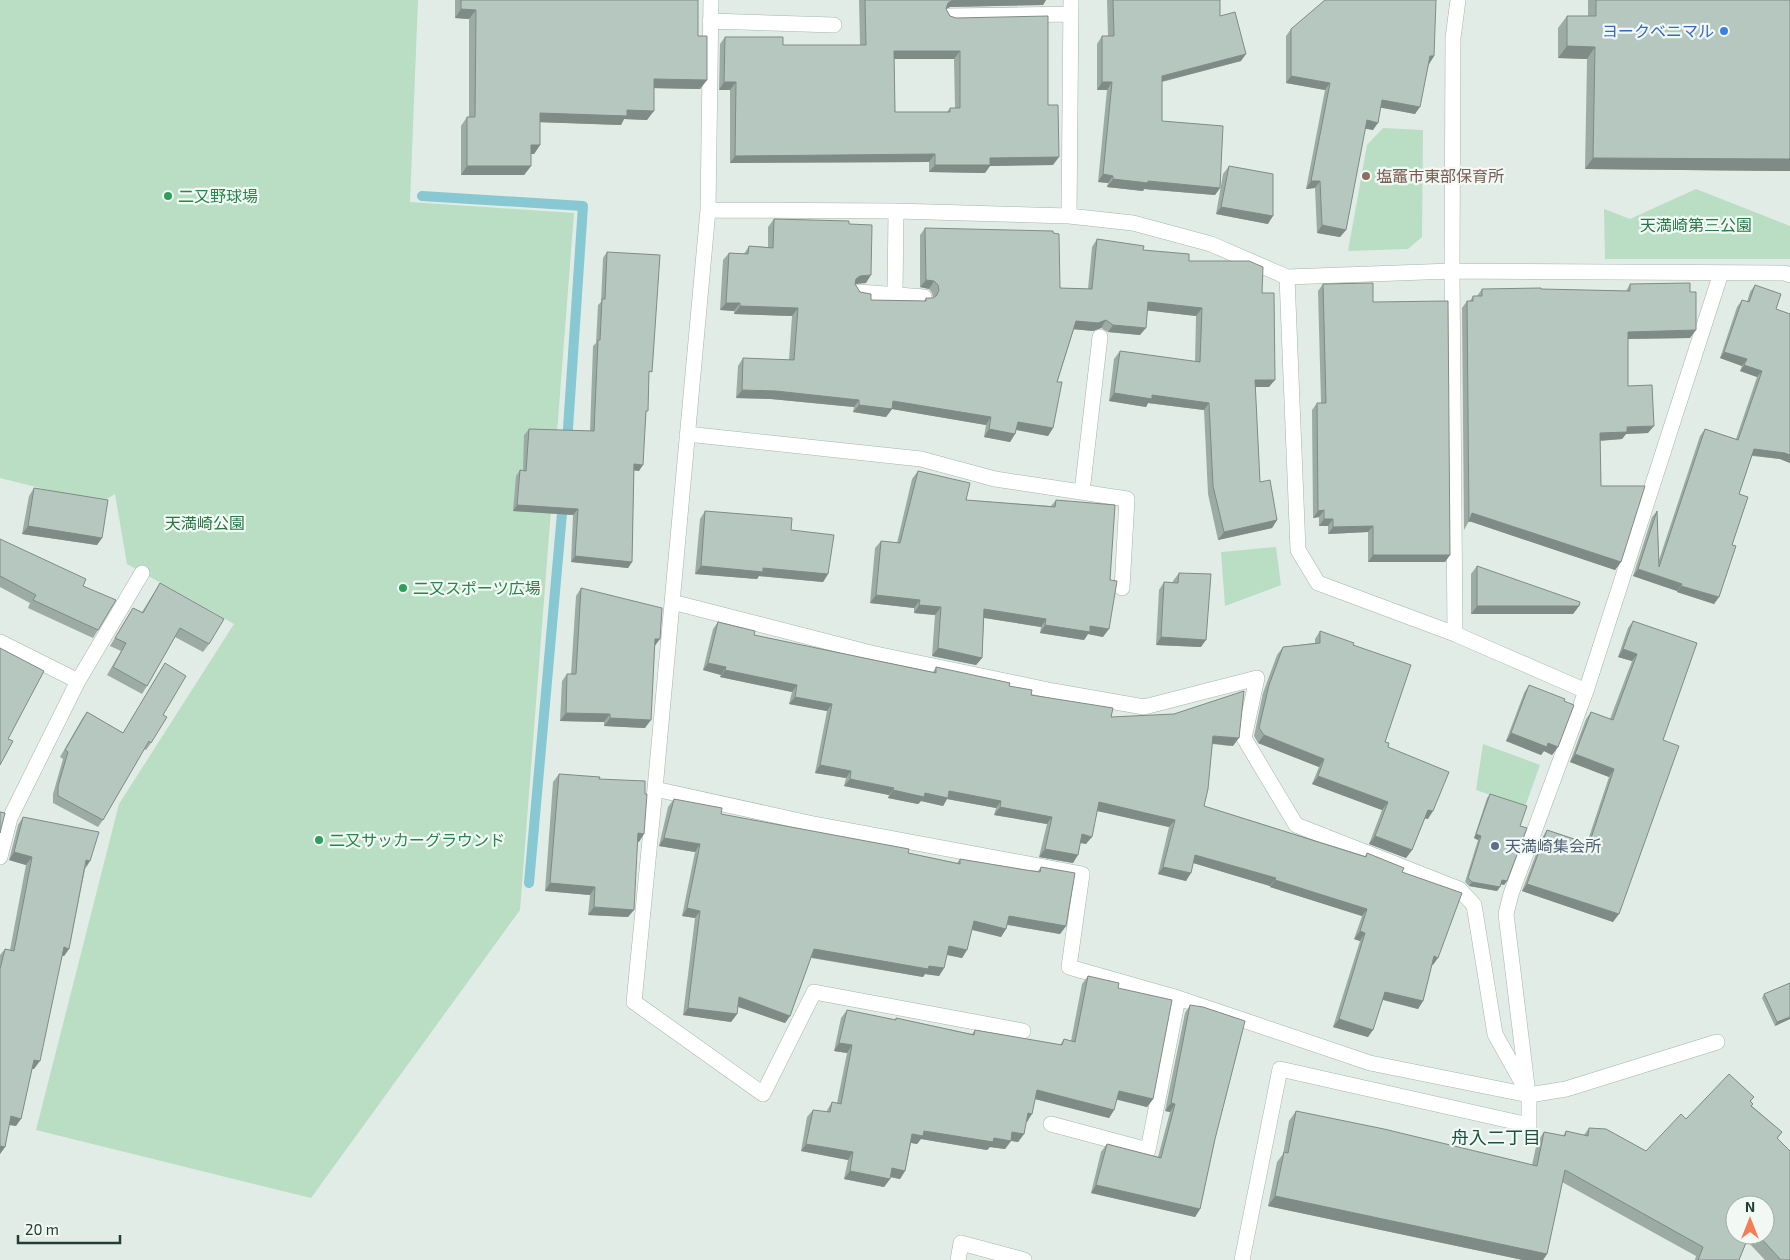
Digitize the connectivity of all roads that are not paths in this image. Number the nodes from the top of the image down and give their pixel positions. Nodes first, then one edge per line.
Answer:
1 (711, 0) edge
2 (1458, 0) edge
3 (1071, 7) edge
4 (950, 16) edge
5 (710, 21) junction
6 (834, 24) dead end
7 (708, 210) junction
8 (896, 211) junction
9 (1069, 216) junction
10 (1452, 271) junction
11 (1721, 273) junction
12 (1790, 275) edge
13 (1287, 277) junction
14 (860, 292) edge
15 (895, 294) junction
16 (924, 297) edge
17 (1100, 337) edge
18 (687, 434) junction
19 (1082, 492) junction
20 (142, 573) dead end
21 (1122, 588) dead end
22 (672, 602) junction
23 (1455, 634) junction
24 (0, 642) edge
25 (78, 681) junction
26 (1586, 691) junction
27 (655, 789) junction
28 (5, 815) edge
29 (0, 857) edge
30 (1178, 998) junction
31 (1023, 1031) dead end
32 (1718, 1042) dead end
33 (1528, 1095) junction
34 (1051, 1124) dead end
35 (958, 1260) edge
36 (1024, 1260) edge
37 (1242, 1260) edge

1 - 5 street
2 - 10 street
3 - 4 street
3 - 9 street
5 - 6 street
5 - 7 street
7 - 8 street
7 - 18 street
8 - 9 street
8 - 15 street
9 - 13 street
10 - 11 street
10 - 13 street
10 - 23 street
11 - 12 street
11 - 26 street
13 - 23 street
14 - 15 street
15 - 16 street
17 - 19 street
18 - 19 street
18 - 22 street
19 - 21 street
20 - 25 street
22 - 27 street
22 - 33 street
23 - 26 street
24 - 25 street
25 - 28 street
26 - 33 street
27 - 30 street
27 - 31 street
28 - 29 street
30 - 33 street
30 - 34 street
32 - 33 street
33 - 37 street
35 - 36 street

